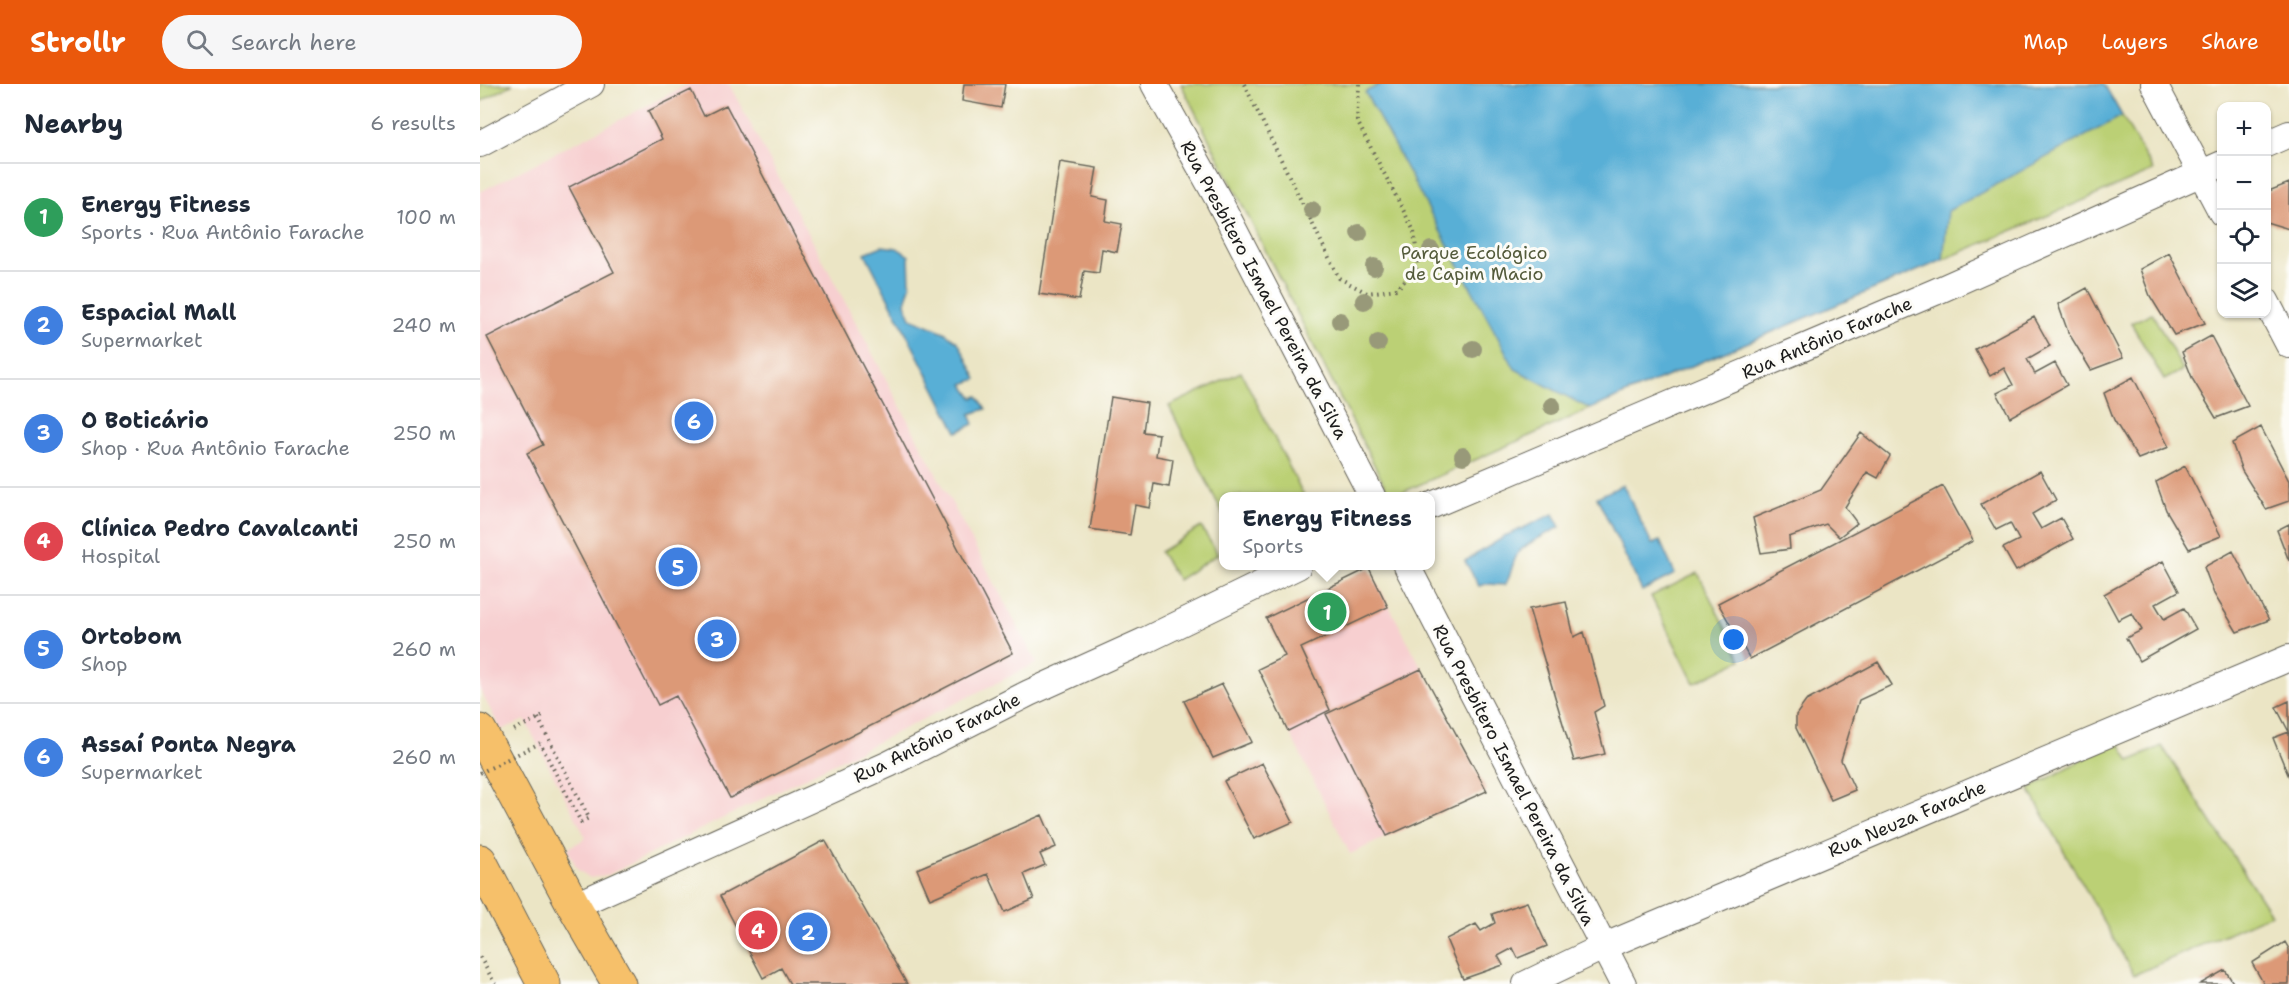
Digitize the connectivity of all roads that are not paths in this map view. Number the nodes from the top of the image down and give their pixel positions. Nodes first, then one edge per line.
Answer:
1 (591, 84) edge
2 (1154, 84) edge
3 (2154, 84) edge
4 (2289, 134) edge
5 (2271, 142) edge
6 (480, 144) edge
7 (2211, 169) edge
8 (2221, 210) edge
9 (2271, 311) edge
10 (2289, 345) edge
11 (1370, 492) edge
12 (1435, 504) edge
13 (1290, 570) edge
14 (1409, 570) edge
15 (2289, 658) edge
16 (480, 731) edge
17 (480, 861) edge
18 (574, 906) junction
19 (1602, 947) junction
20 (544, 984) edge
21 (619, 984) edge
22 (1526, 984) edge
23 (1623, 984) edge

1 - 6 street
2 - 11 street, Rua Presbítero Ismael Pereira da Silva
3 - 7 street
4 - 5 street
7 - 8 street
7 - 12 street, Rua Antônio Farache
9 - 10 street
13 - 18 street, Rua Antônio Farache
14 - 19 street, Rua Presbítero Ismael Pereira da Silva
15 - 19 street, Rua Neuza Farache
16 - 18 main road
17 - 20 main road
18 - 21 main road
19 - 22 street, Rua Neuza Farache
19 - 23 street, Rua Presbítero Ismael Pereira da Silva

